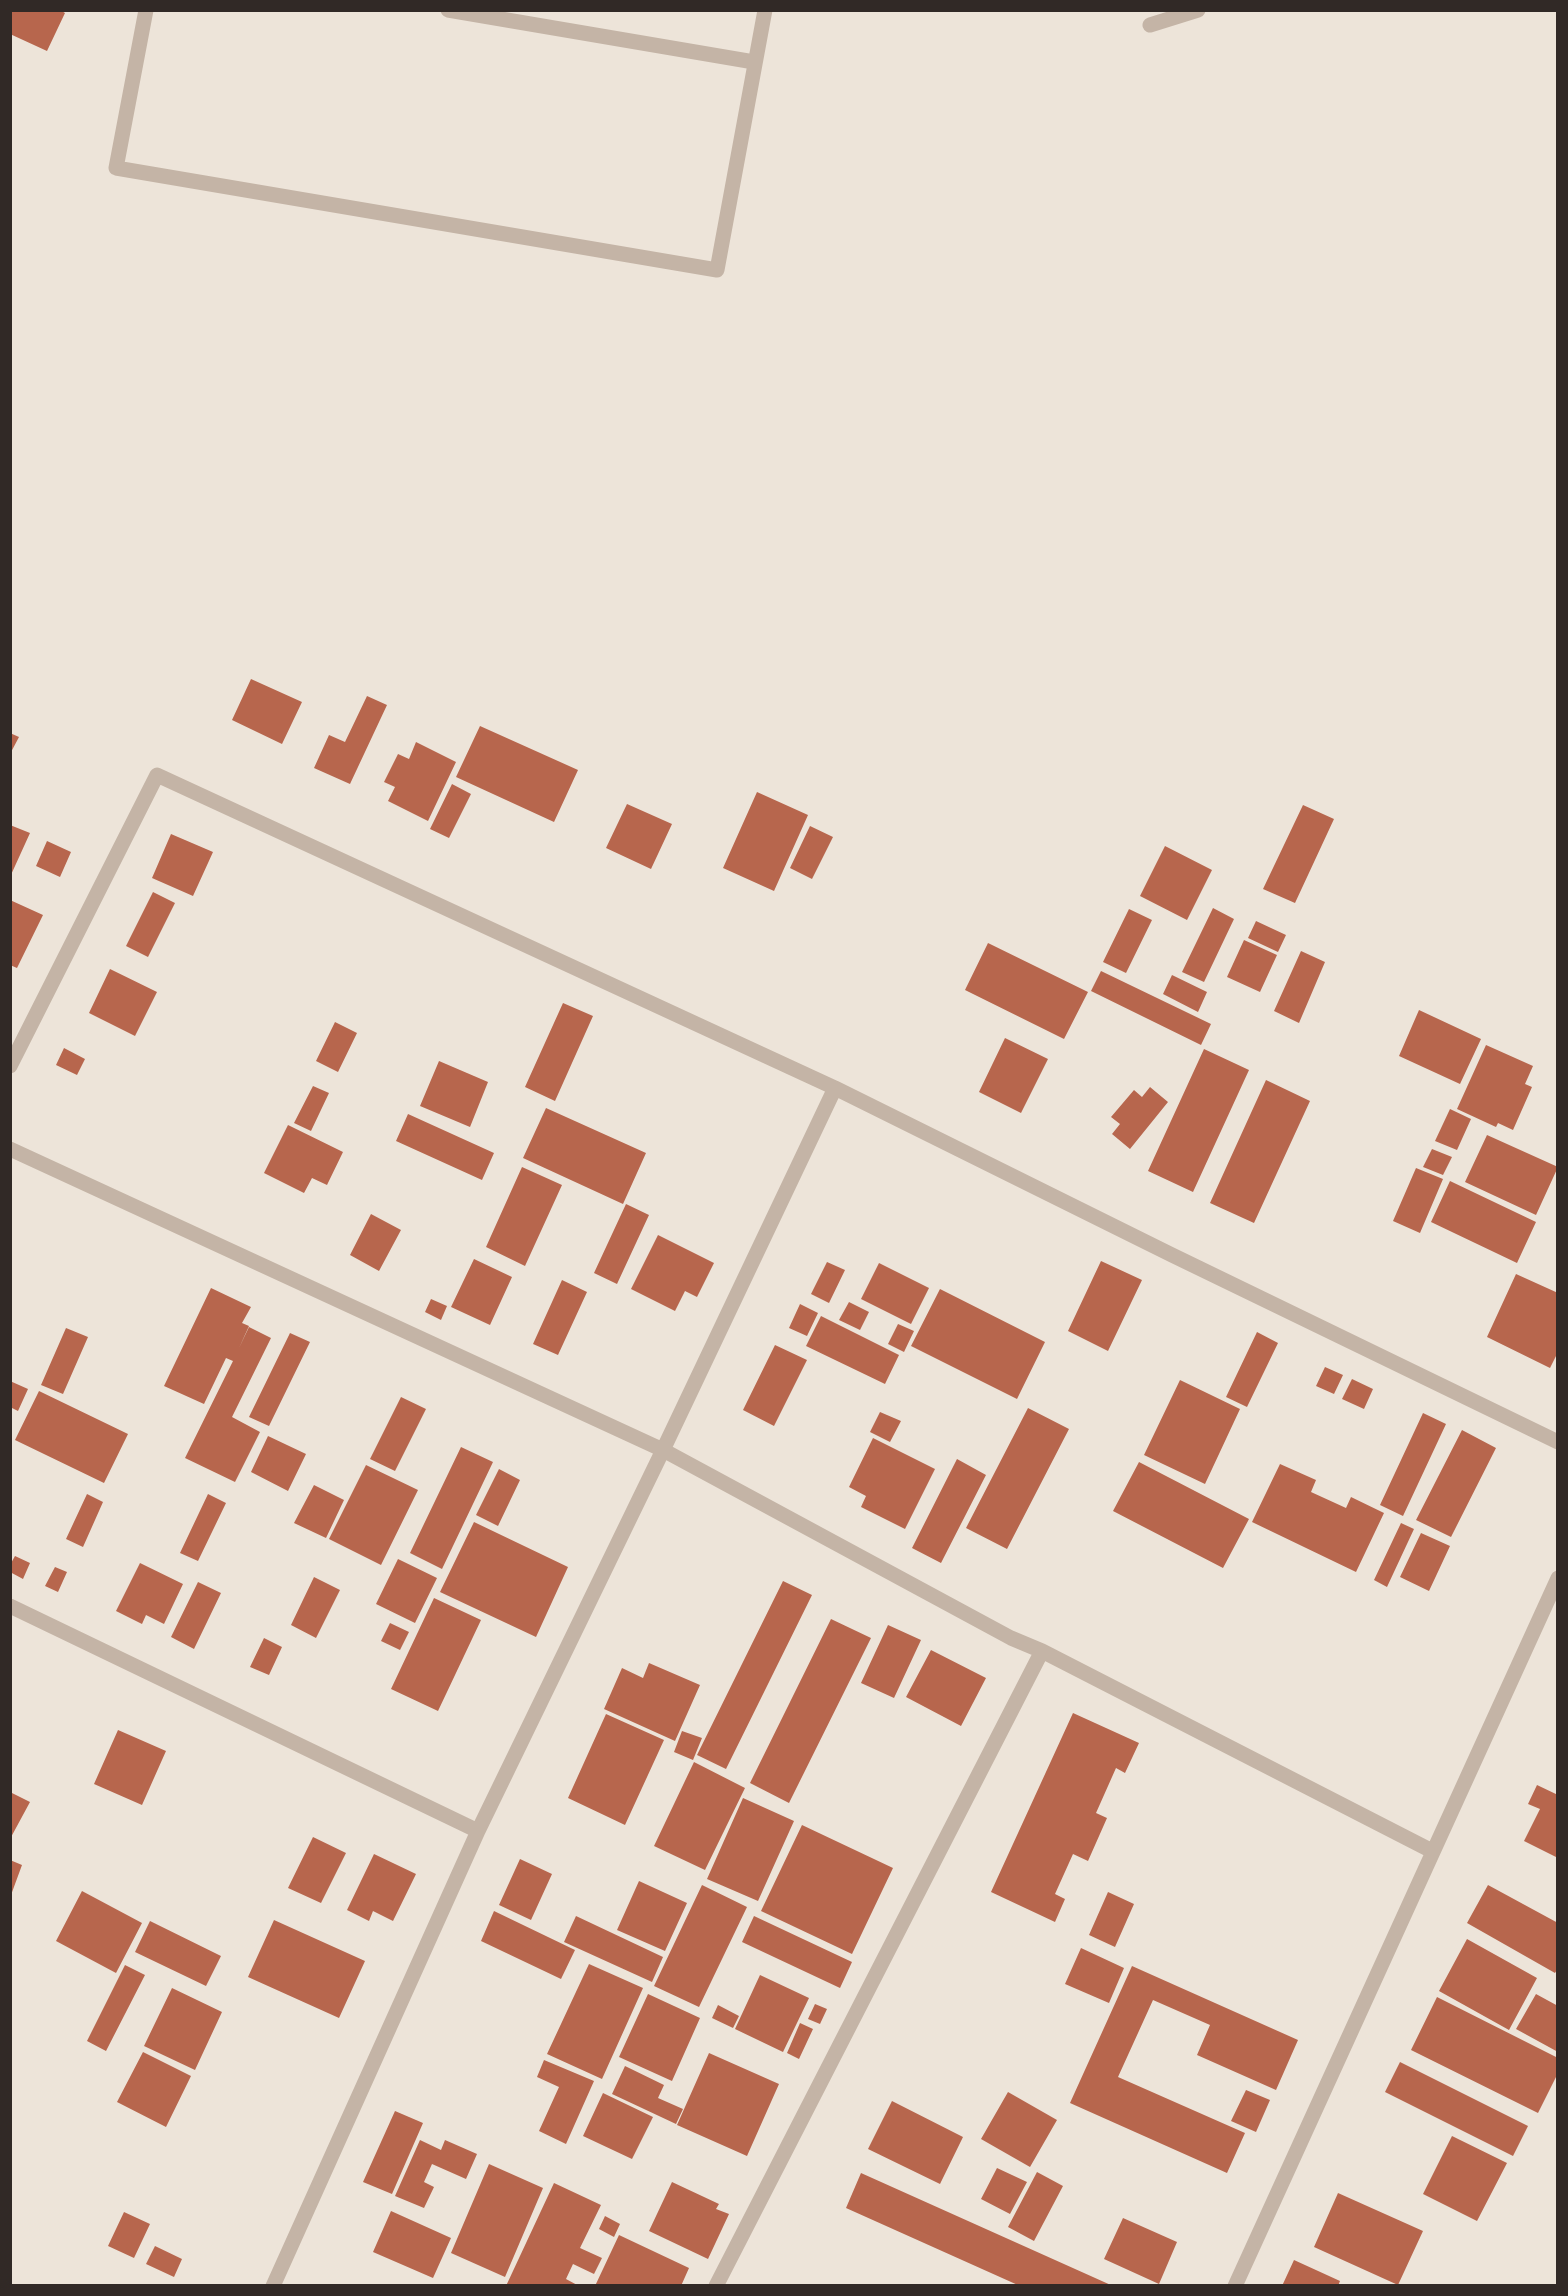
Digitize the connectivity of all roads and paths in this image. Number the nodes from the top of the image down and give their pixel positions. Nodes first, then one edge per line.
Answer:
1 (146, 10) edge
2 (448, 10) edge
3 (765, 10) edge
4 (1198, 10) edge
5 (1150, 25) dead end
6 (754, 62) junction
7 (10, 1066) edge
8 (835, 1088) junction
9 (10, 1149) edge
10 (1557, 1442) edge
11 (663, 1450) junction
12 (1557, 1578) edge
13 (10, 1606) edge
14 (1042, 1651) junction
15 (478, 1831) junction
16 (1432, 1851) junction
17 (273, 2286) edge
18 (716, 2286) edge
19 (1235, 2286) edge

1 - 6 street
2 - 6 street
3 - 6 street
4 - 5 street
7 - 8 street
8 - 10 street
8 - 11 street
9 - 11 street
11 - 14 street
11 - 15 street
12 - 16 street
13 - 15 street
14 - 16 street
14 - 18 street
15 - 17 street
16 - 19 street

